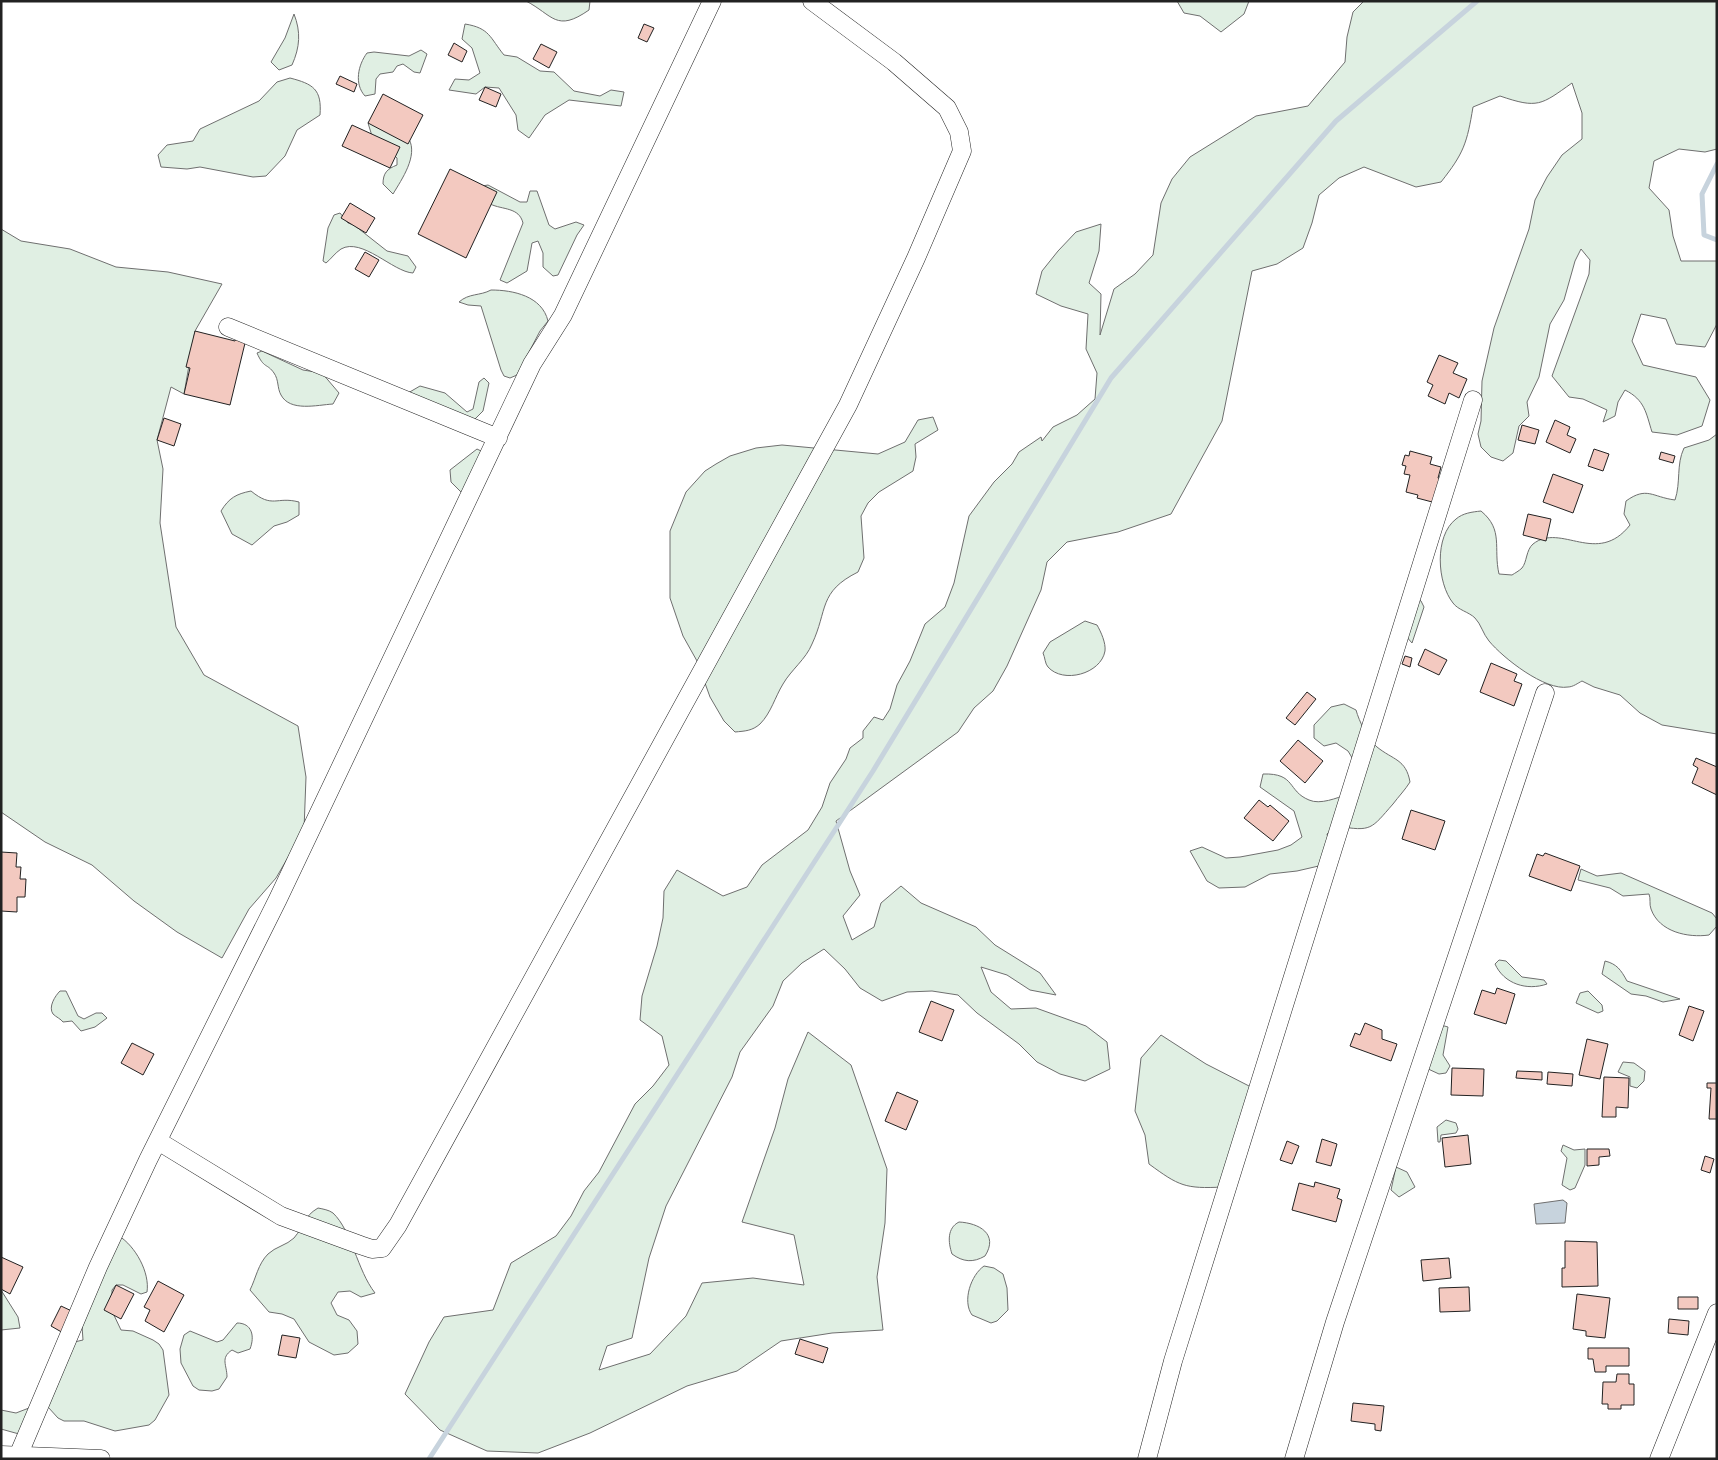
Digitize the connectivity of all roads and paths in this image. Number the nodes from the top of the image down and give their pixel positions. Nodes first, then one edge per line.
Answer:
1 (712, 1) edge
2 (812, 1) edge
3 (228, 327) dead end
4 (1473, 400) dead end
5 (498, 438) junction
6 (1544, 693) dead end
7 (158, 1141) junction
8 (1717, 1313) edge
9 (10, 1456) edge
10 (101, 1459) edge
11 (1147, 1459) edge
12 (1294, 1459) edge
13 (1659, 1459) edge

1 - 5 street
2 - 7 street
3 - 5 street
4 - 11 street
5 - 7 street
6 - 12 street
7 - 9 street
8 - 13 street
9 - 10 street

